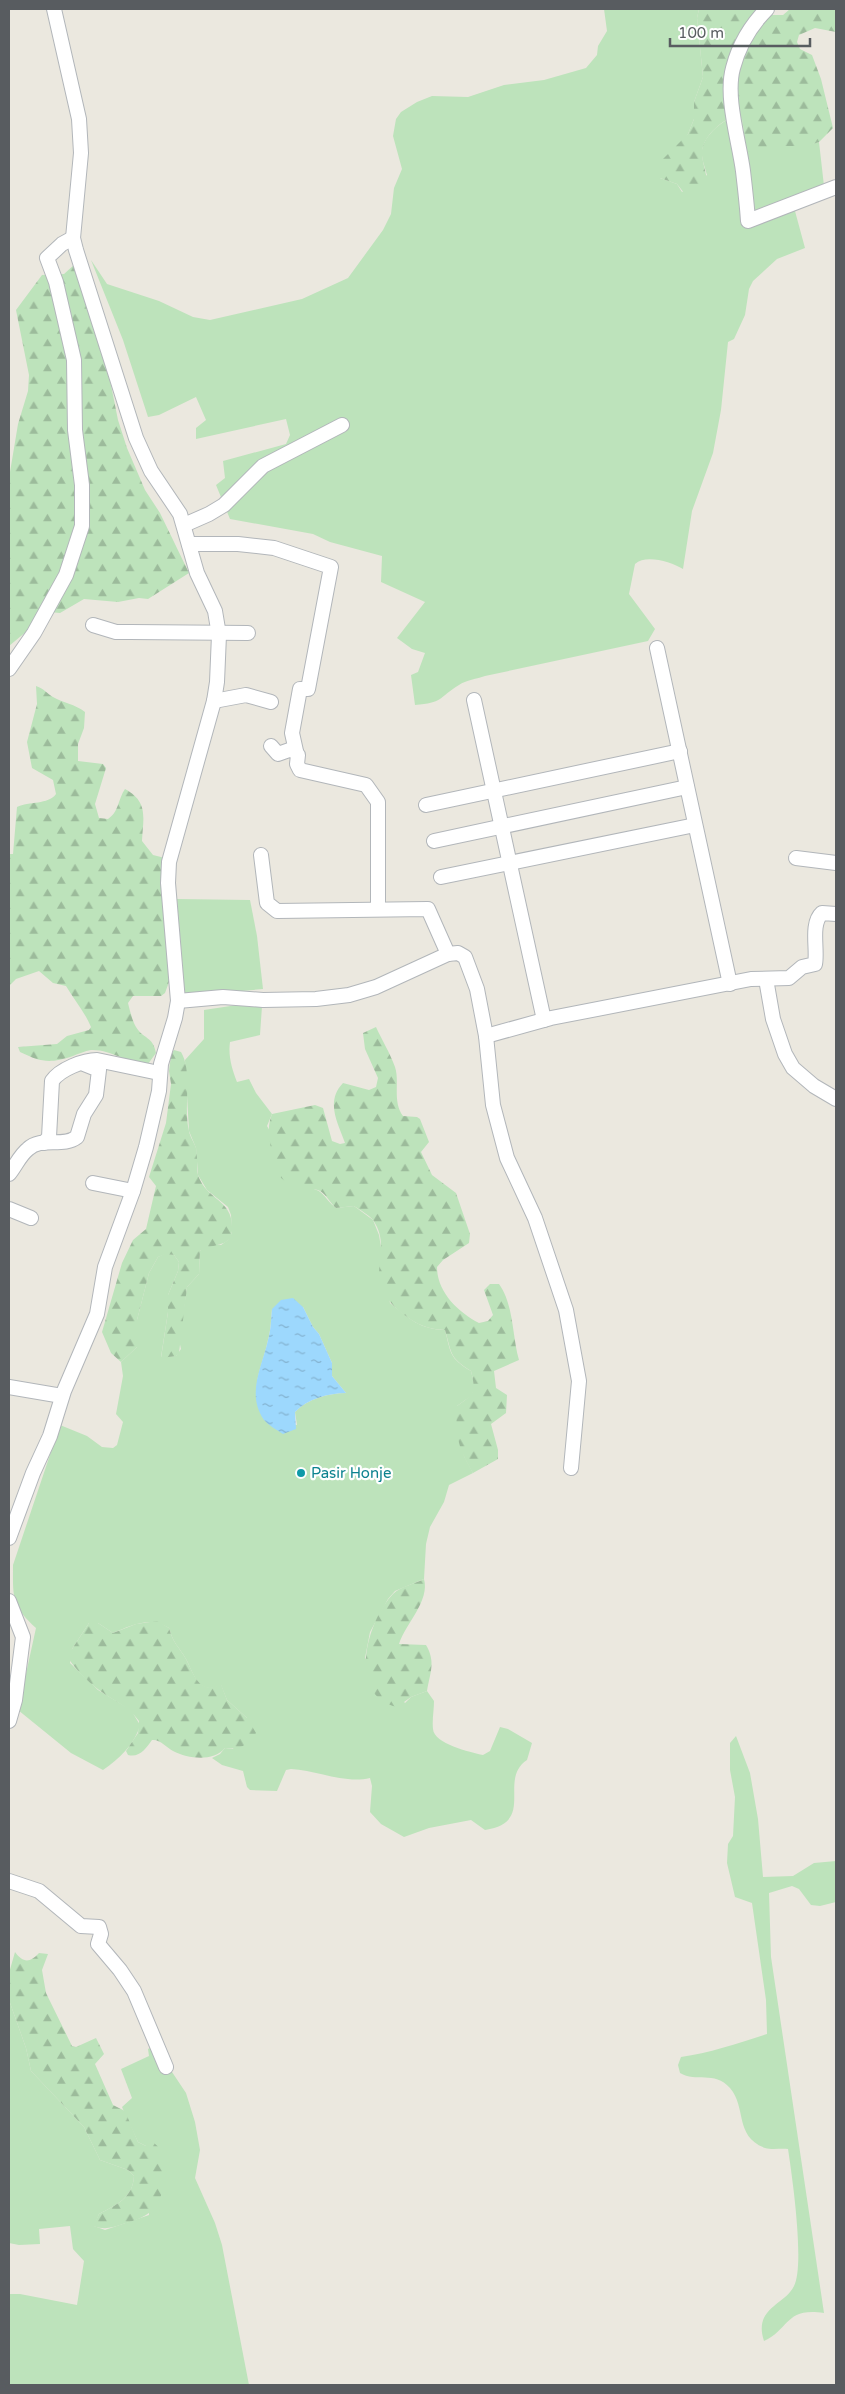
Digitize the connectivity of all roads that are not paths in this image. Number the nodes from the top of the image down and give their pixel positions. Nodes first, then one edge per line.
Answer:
1 (54, 9) edge
2 (767, 9) edge
3 (836, 187) edge
4 (73, 238) junction
5 (342, 425) dead end
6 (184, 526) junction
7 (189, 544) junction
8 (93, 625) dead end
9 (219, 632) junction
10 (248, 633) dead end
11 (657, 648) dead end
12 (9, 670) edge
13 (474, 700) dead end
14 (214, 701) junction
15 (271, 702) dead end
16 (270, 746) dead end
17 (296, 751) junction
18 (680, 751) junction
19 (687, 787) junction
20 (494, 791) junction
21 (426, 805) dead end
22 (696, 825) junction
23 (502, 827) junction
24 (434, 841) dead end
25 (261, 855) dead end
26 (796, 858) dead end
27 (510, 863) junction
28 (836, 863) edge
29 (441, 877) dead end
30 (378, 908) junction
31 (836, 914) edge
32 (448, 954) junction
33 (766, 979) junction
34 (730, 984) junction
35 (178, 1001) junction
36 (544, 1020) junction
37 (486, 1036) junction
38 (84, 1064) junction
39 (159, 1073) junction
40 (836, 1099) edge
41 (44, 1143) junction
42 (9, 1174) edge
43 (93, 1183) dead end
44 (133, 1191) junction
45 (9, 1209) edge
46 (31, 1218) dead end
47 (9, 1387) edge
48 (62, 1396) junction
49 (572, 1468) dead end
50 (9, 1538) edge
51 (9, 1601) edge
52 (9, 1721) edge
53 (9, 1881) edge
54 (166, 2067) dead end

1 - 4 street
2 - 3 street
4 - 6 street
4 - 12 street
5 - 6 street
6 - 7 street
7 - 9 street
7 - 17 street
8 - 9 street
9 - 10 street
9 - 14 street
11 - 18 street
13 - 20 street
14 - 15 street
14 - 35 street
16 - 17 street
17 - 30 street
18 - 19 street
18 - 20 street
19 - 22 street
19 - 23 street
20 - 21 street
20 - 23 street
22 - 27 street
22 - 34 street
23 - 24 street
23 - 27 street
25 - 30 street
26 - 28 street
27 - 29 street
27 - 36 street
30 - 32 street
31 - 33 street
32 - 35 street
32 - 37 street
33 - 34 street
33 - 40 street
34 - 36 street
35 - 39 street
36 - 37 street
37 - 49 street
38 - 39 street
38 - 41 street
38 - 41 street
39 - 44 street
41 - 42 street
43 - 44 street
44 - 48 street
45 - 46 street
47 - 48 street
48 - 50 street
51 - 52 street
53 - 54 street

